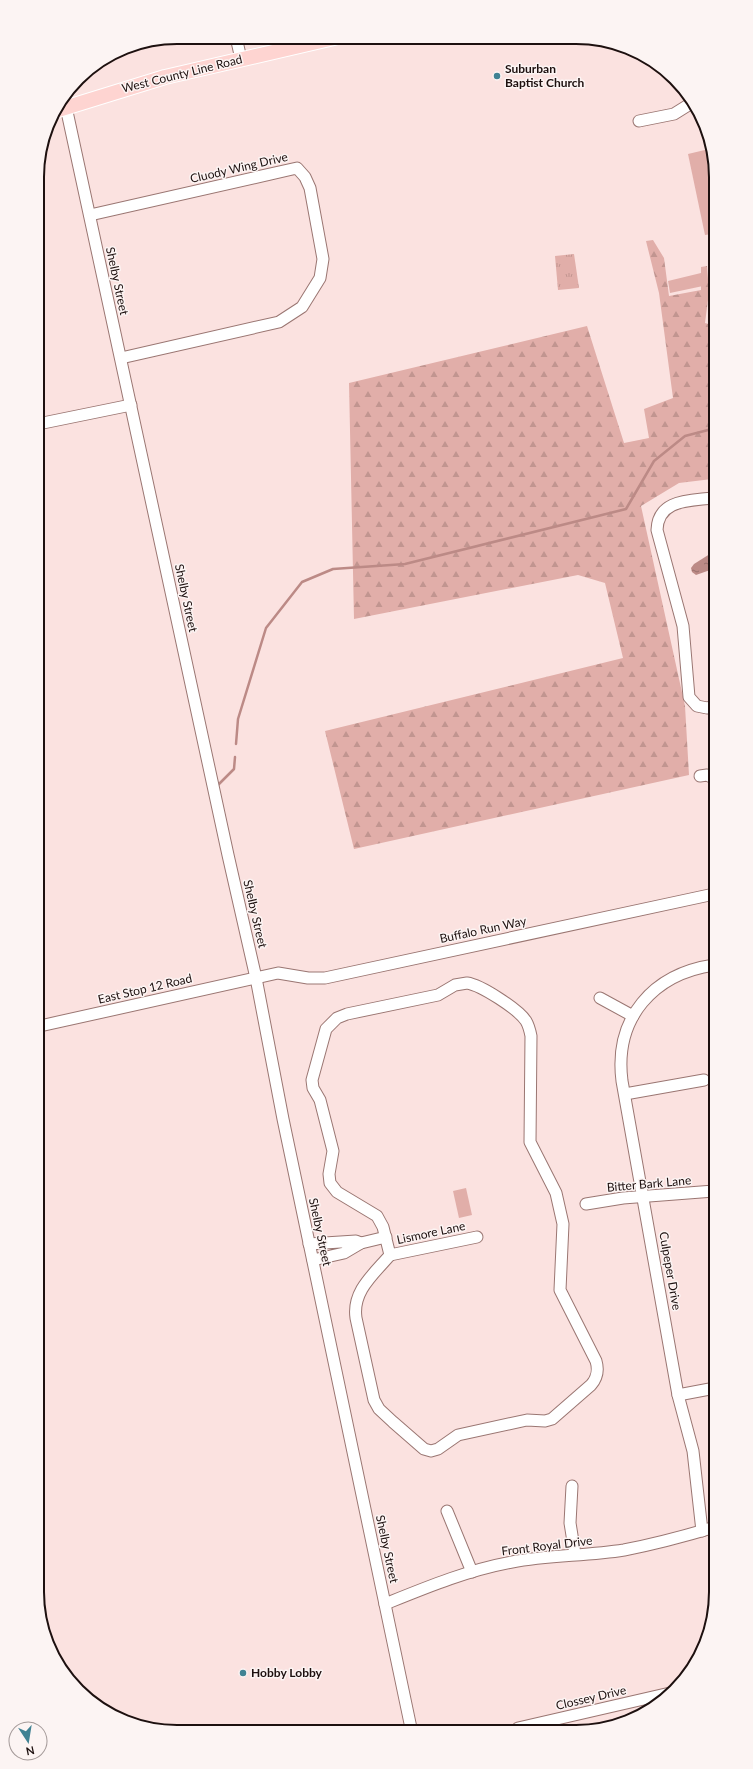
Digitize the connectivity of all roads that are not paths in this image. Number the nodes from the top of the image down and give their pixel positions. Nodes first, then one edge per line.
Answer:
1 (238, 44) edge
2 (307, 44) edge
3 (241, 59) junction
4 (687, 104) edge
5 (63, 108) edge
6 (61, 112) edge
7 (640, 121) dead end
8 (90, 215) junction
9 (121, 358) junction
10 (131, 405) junction
11 (44, 423) edge
12 (709, 498) edge
13 (709, 707) edge
14 (700, 776) dead end
15 (709, 776) edge
16 (709, 895) edge
17 (709, 966) edge
18 (256, 978) junction
19 (600, 998) dead end
20 (633, 1016) junction
21 (44, 1025) edge
22 (704, 1080) dead end
23 (625, 1094) junction
24 (709, 1191) edge
25 (644, 1196) junction
26 (586, 1204) dead end
27 (386, 1237) junction
28 (477, 1237) dead end
29 (361, 1243) junction
30 (309, 1244) junction
31 (390, 1255) junction
32 (313, 1260) junction
33 (709, 1389) edge
34 (678, 1395) junction
35 (572, 1486) dead end
36 (447, 1511) dead end
37 (709, 1529) edge
38 (702, 1531) junction
39 (575, 1554) junction
40 (472, 1572) junction
41 (385, 1604) junction
42 (658, 1697) edge
43 (410, 1725) edge
44 (531, 1725) edge

1 - 3 street
2 - 3 main road, West County Line Road
3 - 5 main road, West County Line Road
4 - 7 street
6 - 8 street, Shelby Street
8 - 9 street, Shelby Street
8 - 9 street, Cluody Wing Drive
9 - 10 street, Shelby Street
10 - 11 street
10 - 18 street, Shelby Street
12 - 13 street
14 - 15 street
16 - 18 street, Buffalo Run Way
17 - 20 street, Culpeper Drive
18 - 21 street, East Stop 12 Road
18 - 30 street, Shelby Street
19 - 20 street
20 - 23 street, Culpeper Drive
22 - 23 street
23 - 25 street, Culpeper Drive
24 - 25 street, Bitter Bark Lane
25 - 26 street, Bitter Bark Lane
25 - 34 street, Culpeper Drive
27 - 29 street
27 - 31 street
27 - 31 street
28 - 31 street, Lismore Lane
29 - 30 street
29 - 32 street
30 - 32 street, Shelby Street
32 - 41 street, Shelby Street
33 - 34 street
34 - 38 street, Culpeper Drive
35 - 39 street
36 - 40 street
37 - 38 street, Front Royal Drive
38 - 39 street, Front Royal Drive
39 - 40 street, Front Royal Drive
40 - 41 street, Front Royal Drive
41 - 43 street, Shelby Street
42 - 44 street, Clossey Drive

